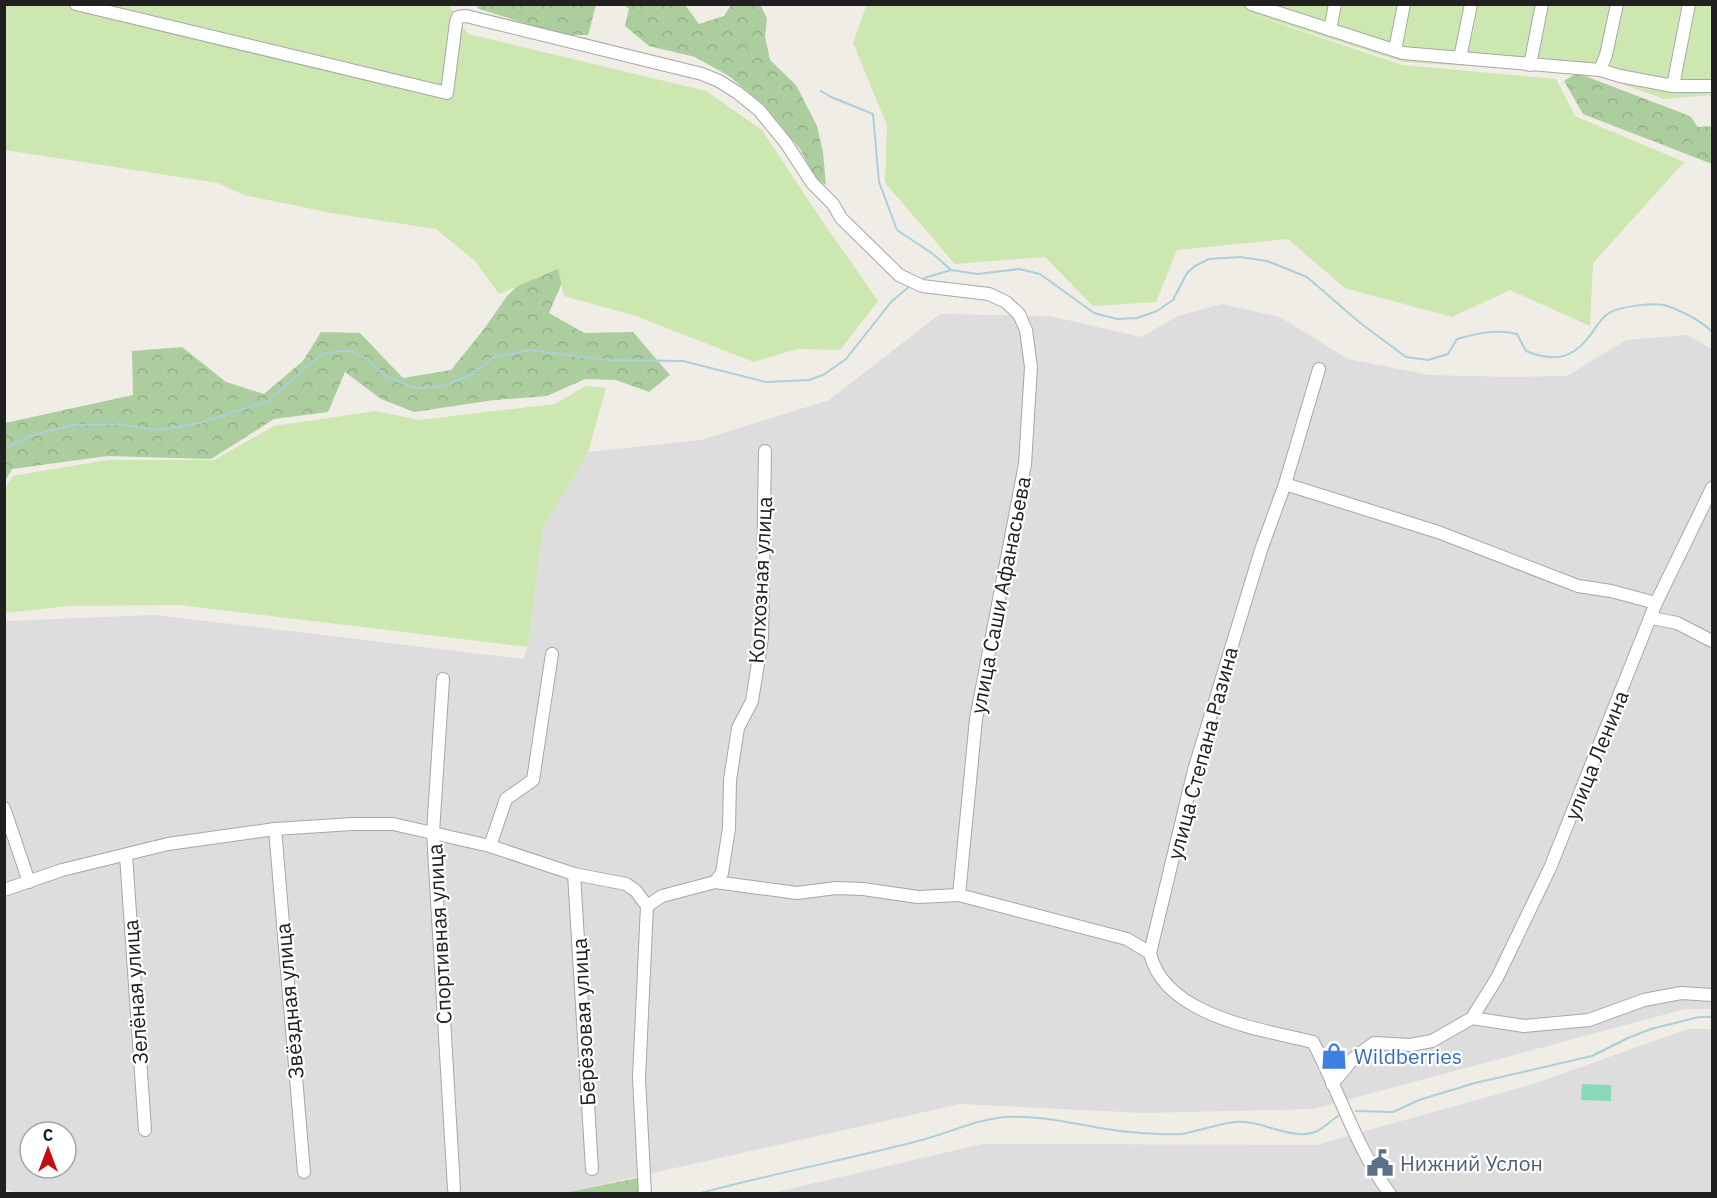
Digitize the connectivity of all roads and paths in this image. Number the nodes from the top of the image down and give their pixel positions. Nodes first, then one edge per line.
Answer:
1 (76, 4) edge
2 (1251, 4) edge
3 (1335, 4) edge
4 (1404, 4) edge
5 (1471, 4) edge
6 (1542, 4) edge
7 (1617, 4) edge
8 (1689, 4) edge
9 (1265, 7) edge
10 (1330, 30) junction
11 (1395, 50) junction
12 (1460, 58) junction
13 (1530, 65) junction
14 (1600, 70) junction
15 (1673, 86) junction
16 (1713, 86) edge
17 (1319, 369) dead end
18 (765, 451) dead end
19 (1285, 484) junction
20 (1713, 488) edge
21 (1656, 603) junction
22 (1652, 618) junction
23 (1713, 641) edge
24 (552, 654) dead end
25 (443, 679) dead end
26 (4, 808) edge
27 (275, 830) junction
28 (433, 832) junction
29 (490, 846) junction
30 (126, 855) junction
31 (574, 874) junction
32 (29, 882) junction
33 (715, 882) junction
34 (4, 890) edge
35 (959, 895) junction
36 (647, 906) junction
37 (1150, 953) junction
38 (1713, 996) edge
39 (1472, 1018) junction
40 (1332, 1084) junction
41 (145, 1130) dead end
42 (592, 1169) dead end
43 (304, 1172) dead end
44 (454, 1189) dead end
45 (645, 1194) edge
46 (1390, 1194) edge

1 - 35 street, улица Саши Афанасьева
2 - 9 street
3 - 10 street
4 - 11 street
5 - 12 street
6 - 13 street
7 - 14 street
8 - 15 street
9 - 10 street
10 - 11 street
11 - 12 street
12 - 13 street
13 - 14 street
14 - 15 street
15 - 16 street
17 - 19 street, улица Степана Разина
18 - 33 street, Колхозная улица
19 - 21 street
19 - 37 street, улица Степана Разина
20 - 21 street, улица Ленина
21 - 22 street, улица Ленина
22 - 23 street
22 - 39 street, улица Ленина
24 - 29 street
25 - 28 street, Спортивная улица
26 - 32 street
27 - 28 street
27 - 30 street
27 - 43 street, Звёздная улица
28 - 29 street
28 - 44 street, Спортивная улица
29 - 31 street
30 - 32 street
30 - 41 street, Зелёная улица
31 - 36 street
31 - 42 street, Берёзовая улица
32 - 34 street
33 - 35 street
33 - 36 street
35 - 37 street
36 - 45 street
37 - 40 street
38 - 39 street
39 - 40 street
40 - 46 street

